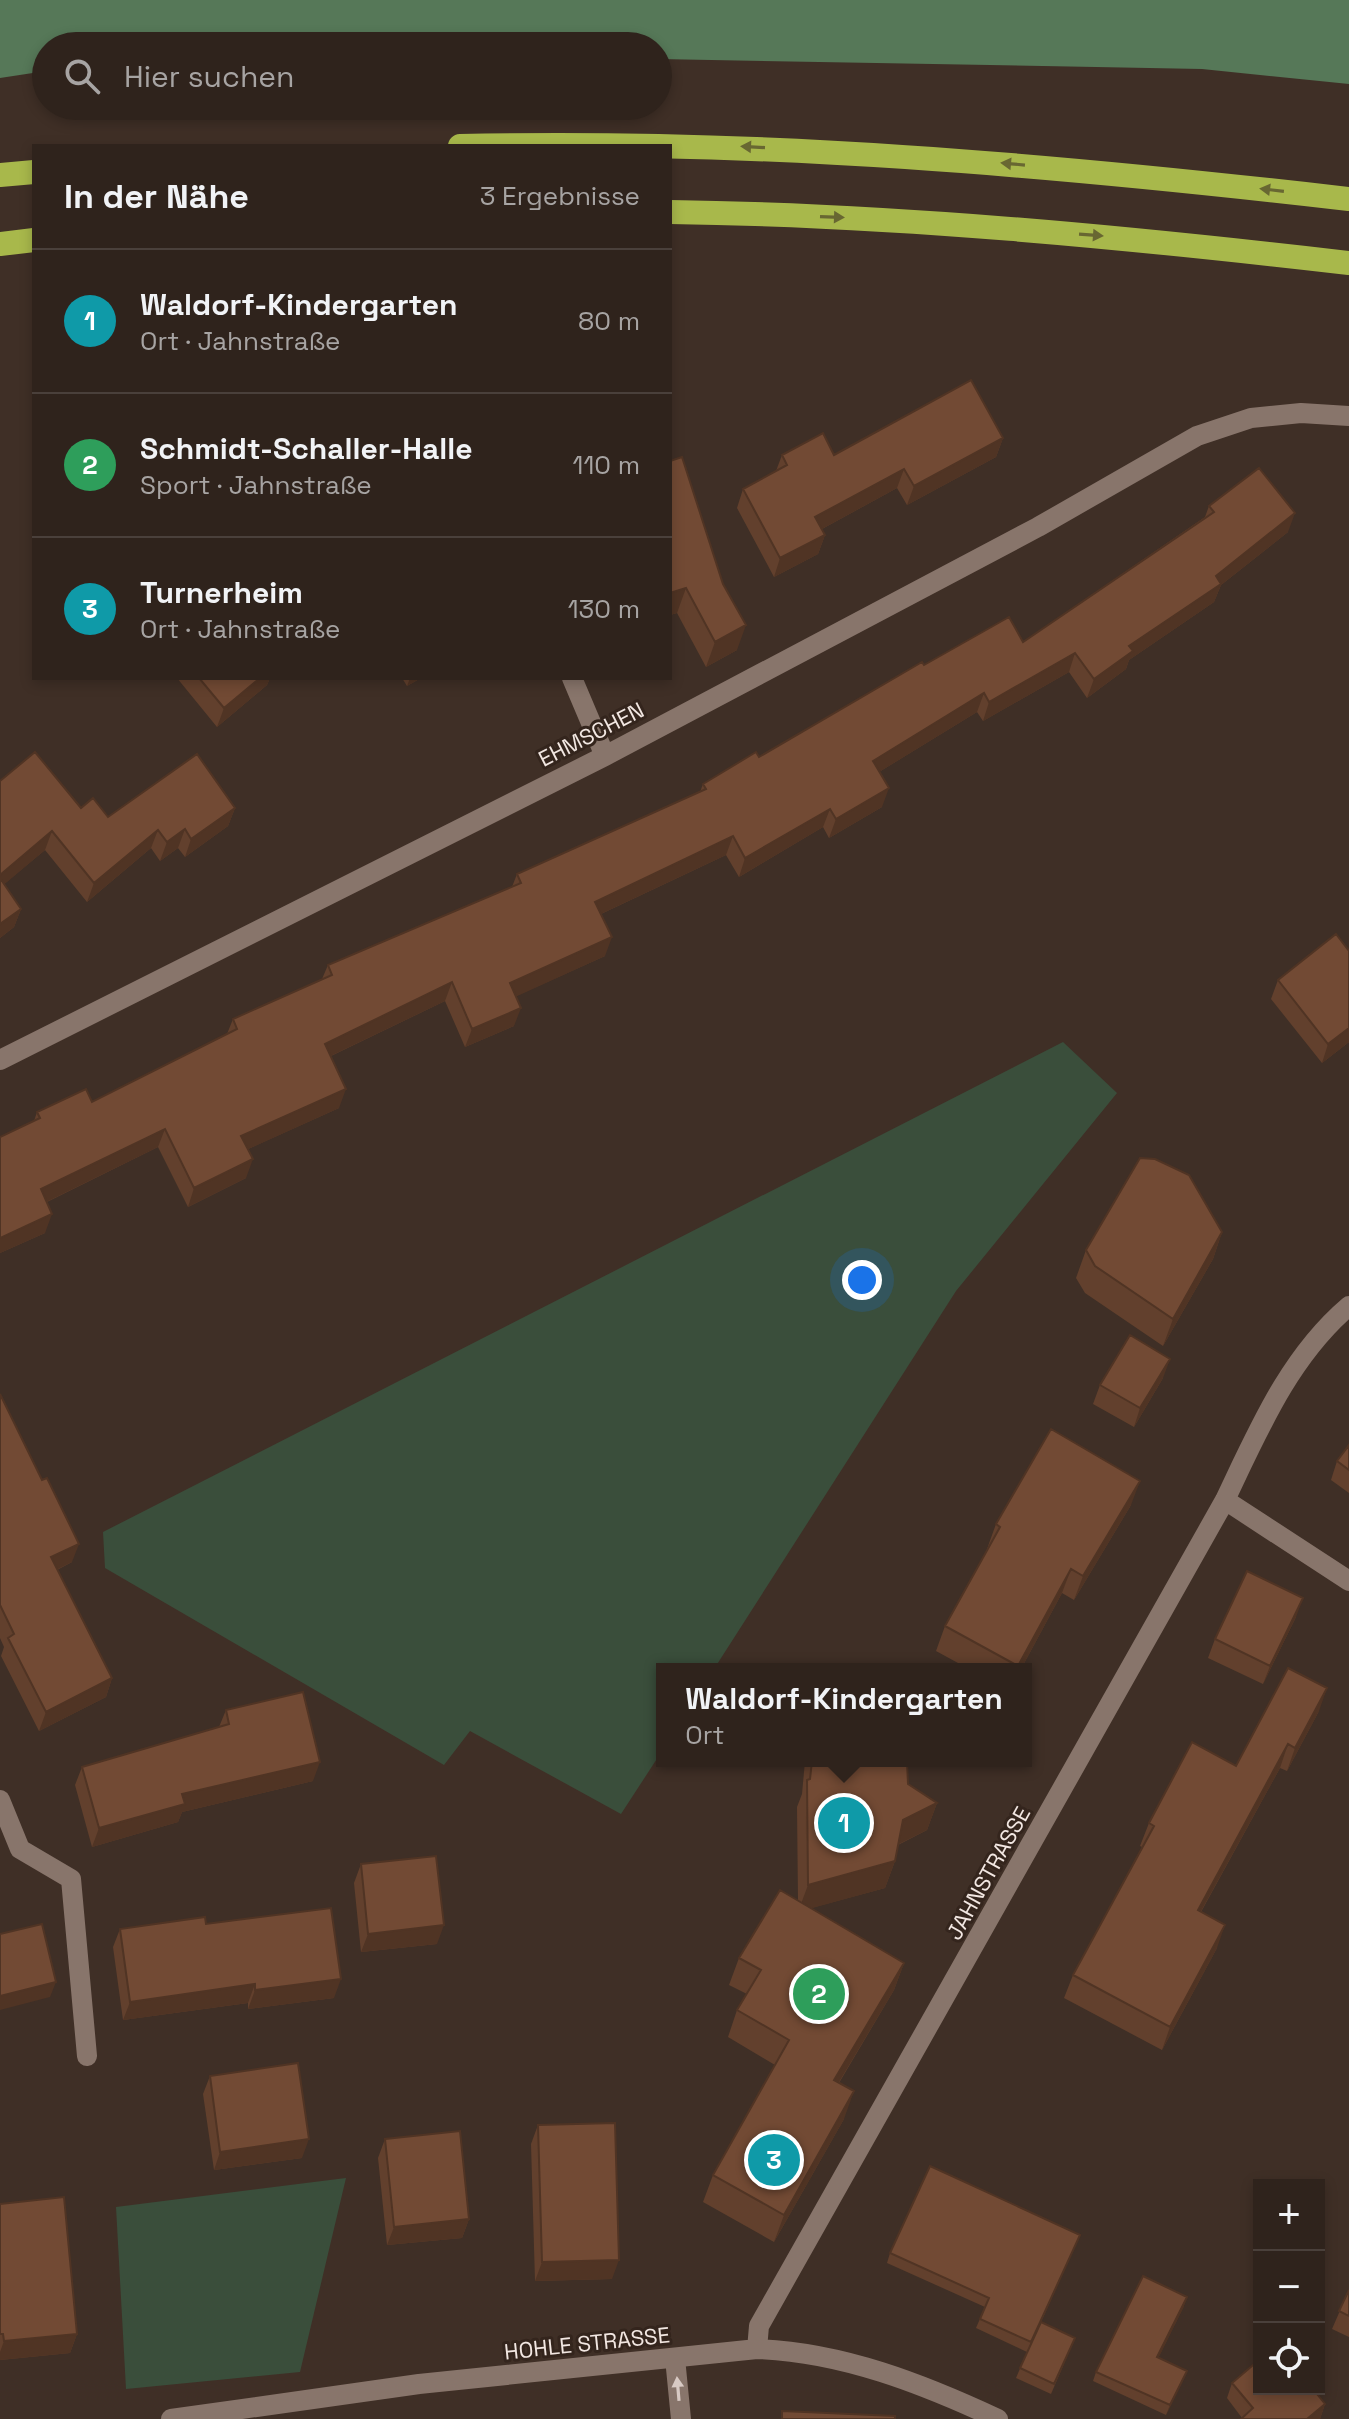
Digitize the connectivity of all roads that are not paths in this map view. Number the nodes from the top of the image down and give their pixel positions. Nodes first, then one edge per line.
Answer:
1 (546, 144) edge
2 (619, 144) edge
3 (672, 146) edge
4 (32, 172) edge
5 (0, 175) edge
6 (1349, 199) edge
7 (672, 212) edge
8 (32, 240) edge
9 (0, 244) edge
10 (1349, 263) edge
11 (1349, 416) edge
12 (573, 680) edge
13 (605, 756) junction
14 (0, 1060) edge
15 (1349, 1306) edge
16 (1225, 1500) junction
17 (1349, 1581) edge
18 (0, 1800) edge
19 (87, 2056) dead end
20 (757, 2349) junction
21 (675, 2358) junction
22 (214, 2416) edge
23 (171, 2419) edge
24 (681, 2419) edge
25 (998, 2419) edge

2 -> 1 highway
6 -> 3 highway
4 - 5 highway
7 -> 10 highway
8 - 9 highway
11 - 13 street, EHMSCHEN
12 - 13 street
13 - 14 street, EHMSCHEN
15 - 16 street, JAHNSTRASSE
16 - 17 street
16 - 20 street, JAHNSTRASSE
18 - 19 street
20 - 21 street, HOHLE STRASSE
20 - 25 street, HOHLE STRASSE
21 - 22 street, HOHLE STRASSE
24 -> 21 street
22 - 23 street, HOHLE STRASSE

